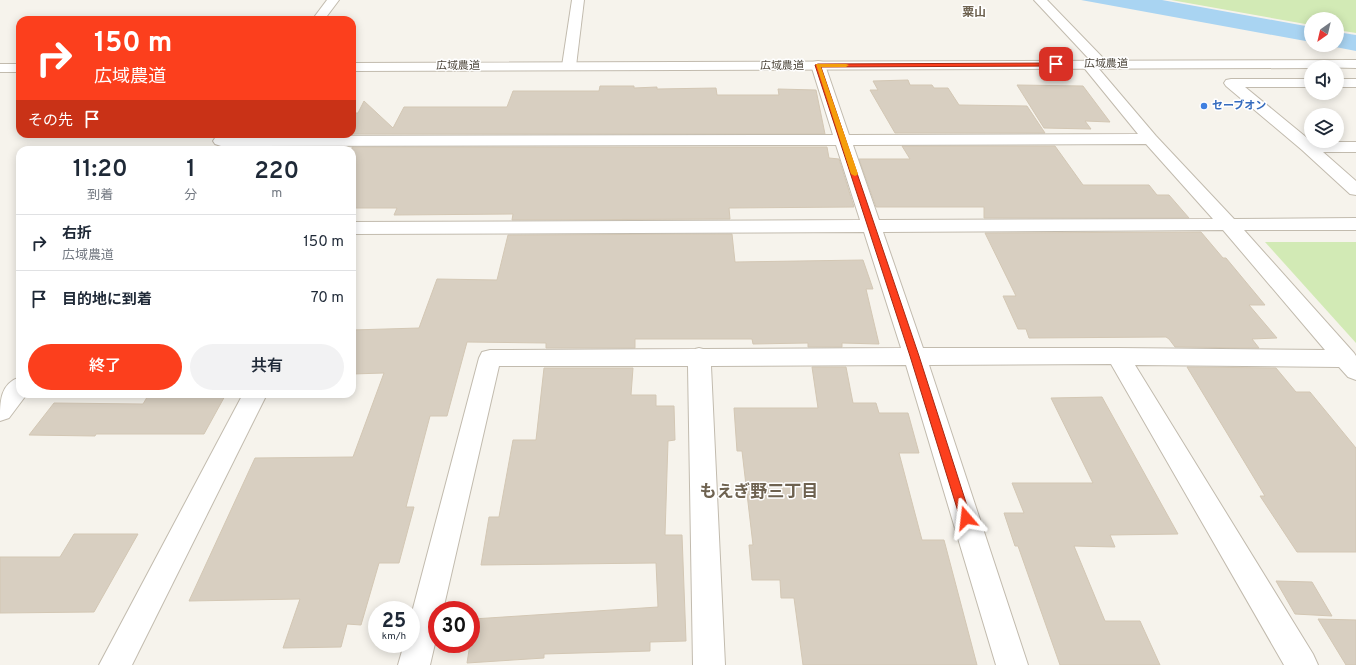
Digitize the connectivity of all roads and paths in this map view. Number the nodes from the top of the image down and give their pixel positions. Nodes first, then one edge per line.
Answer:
1 (333, 0) edge
2 (578, 0) edge
3 (1040, 0) edge
4 (321, 16) edge
5 (1095, 64) junction
6 (1356, 64) edge
7 (818, 65) junction
8 (569, 66) junction
9 (356, 67) edge
10 (0, 68) edge
11 (16, 68) edge
12 (1304, 83) edge
13 (1344, 83) edge
14 (1356, 83) edge
15 (844, 139) junction
16 (1150, 139) junction
17 (220, 142) edge
18 (1304, 144) edge
19 (1309, 148) edge
20 (1344, 148) edge
21 (1356, 148) edge
22 (1356, 190) edge
23 (1356, 224) edge
24 (1229, 225) junction
25 (871, 226) junction
26 (356, 228) edge
27 (699, 356) junction
28 (915, 356) junction
29 (1118, 356) junction
30 (1351, 365) edge
31 (16, 391) edge
32 (253, 398) edge
33 (0, 411) edge
34 (114, 665) edge
35 (414, 665) edge
36 (709, 665) edge
37 (1012, 665) edge
38 (1302, 665) edge

1 - 4 street
2 - 8 street
3 - 5 street
5 - 6 street, 広域農道
5 - 7 street, 広域農道
5 - 16 street
7 - 8 street, 広域農道
7 - 15 street
8 - 9 street, 広域農道
10 - 11 street
12 - 18 street
13 - 14 street
15 - 16 street
15 - 17 street
15 - 25 street
16 - 24 street
19 - 22 street
20 - 21 street
23 - 24 street
24 - 25 street
24 - 30 street
25 - 26 street
25 - 28 street
27 - 28 street
27 - 35 street
27 - 36 street
28 - 29 street
28 - 37 street
29 - 30 street
29 - 38 street
31 - 33 street
32 - 34 street

